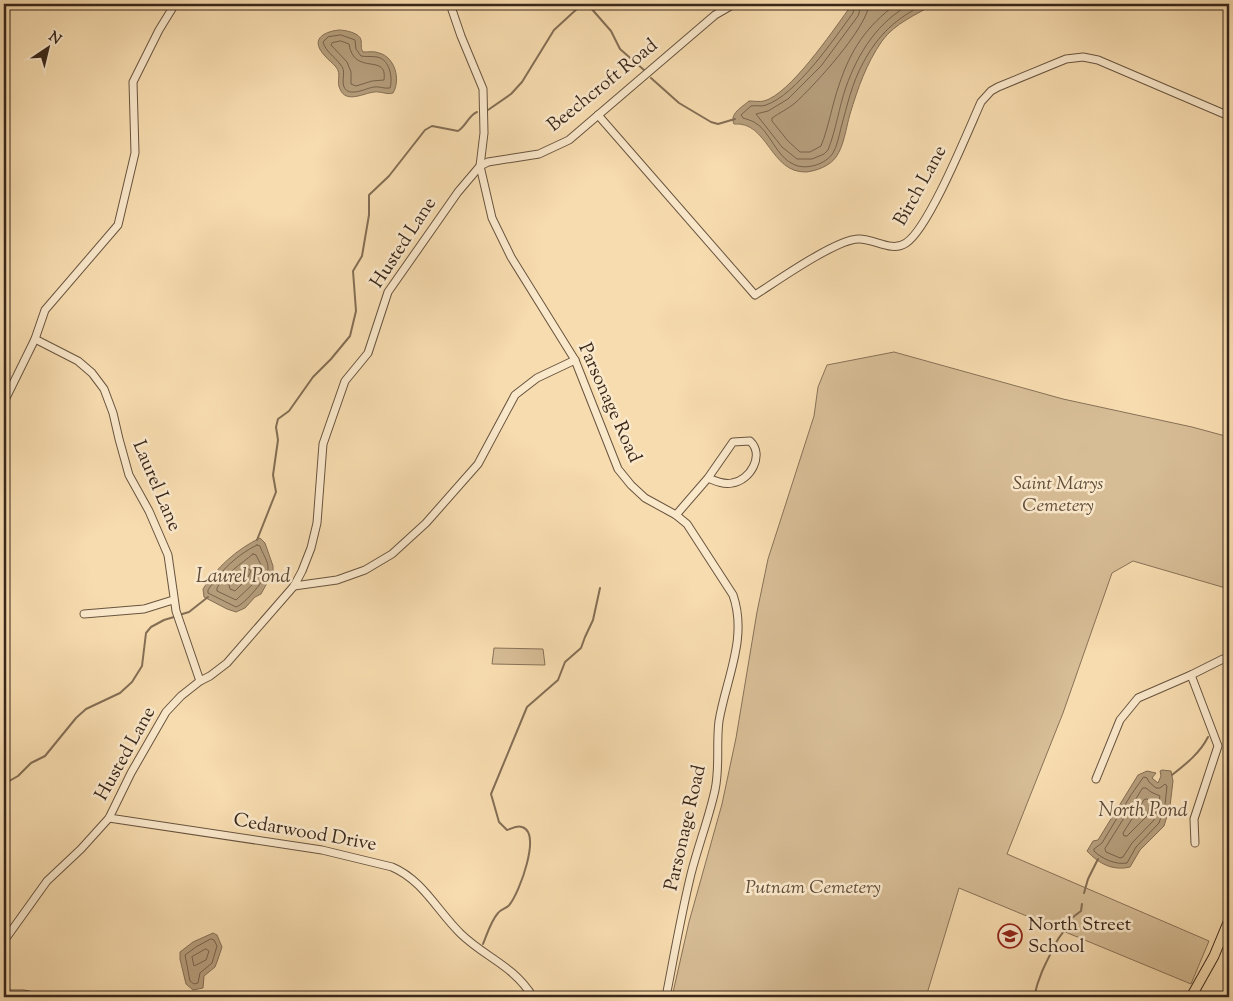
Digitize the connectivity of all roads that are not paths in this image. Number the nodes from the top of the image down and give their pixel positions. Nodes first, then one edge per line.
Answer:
1 (175, 4) edge
2 (450, 4) edge
3 (734, 4) edge
4 (598, 115) junction
5 (1229, 116) edge
6 (480, 166) junction
7 (34, 339) junction
8 (575, 360) junction
9 (4, 402) edge
10 (708, 478) junction
11 (676, 515) junction
12 (294, 586) junction
13 (173, 600) junction
14 (84, 614) dead end
15 (1229, 658) edge
16 (1191, 676) junction
17 (200, 681) junction
18 (1096, 779) dead end
19 (109, 818) junction
20 (1195, 843) dead end
21 (1229, 920) edge
22 (4, 940) edge
23 (4, 994) edge
24 (38, 997) edge
25 (533, 997) edge
26 (666, 997) edge
27 (1191, 997) edge

1 - 7 street
2 - 6 street, Parsonage Road
3 - 4 street, Beechcroft Road
4 - 5 street, Birch Lane
4 - 6 street, Beechcroft Road
6 - 8 street, Parsonage Road
6 - 12 street, Husted Lane
7 - 9 street
7 - 13 street, Laurel Lane
8 - 11 street, Parsonage Road
8 - 12 street
10 - 10 street
10 - 11 street
11 - 26 street, Parsonage Road
12 - 17 street, Husted Lane
13 - 14 street
13 - 17 street, Laurel Lane
15 - 16 street
16 - 18 street
16 - 20 street
17 - 19 street, Husted Lane
19 - 22 street, Husted Lane
19 - 25 street, Cedarwood Drive
21 - 27 main road
23 - 24 street

